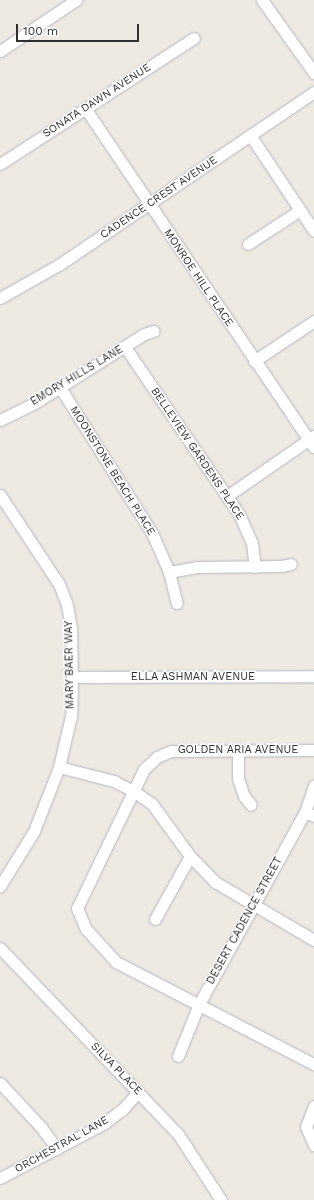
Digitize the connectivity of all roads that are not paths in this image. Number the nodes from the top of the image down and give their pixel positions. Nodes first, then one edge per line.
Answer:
1 (76, 0) edge
2 (262, 0) edge
3 (194, 38) dead end
4 (0, 51) edge
5 (314, 73) edge
6 (314, 92) edge
7 (85, 108) junction
8 (250, 135) junction
9 (0, 164) edge
10 (149, 205) junction
11 (300, 210) junction
12 (314, 231) edge
13 (248, 244) dead end
14 (0, 298) edge
15 (314, 321) edge
16 (154, 331) dead end
17 (125, 347) junction
18 (254, 361) junction
19 (59, 386) junction
20 (0, 420) edge
21 (312, 441) edge
22 (0, 495) edge
23 (227, 496) junction
24 (291, 564) dead end
25 (255, 567) junction
26 (169, 572) junction
27 (177, 603) dead end
28 (314, 676) edge
29 (72, 677) junction
30 (238, 750) junction
31 (314, 750) edge
32 (59, 767) junction
33 (314, 786) edge
34 (135, 792) junction
35 (251, 804) dead end
36 (310, 814) edge
37 (190, 856) junction
38 (0, 886) edge
39 (253, 906) junction
40 (155, 918) dead end
41 (314, 940) edge
42 (0, 948) edge
43 (199, 1004) junction
44 (178, 1056) dead end
45 (314, 1064) edge
46 (0, 1083) edge
47 (138, 1092) junction
48 (314, 1106) edge
49 (314, 1145) edge
50 (58, 1149) junction
51 (0, 1178) edge
52 (221, 1200) edge

1 - 4 street
2 - 5 street
3 - 7 street, SONATA DAWN AVENUE
6 - 8 street, CADENCE CREST AVENUE
7 - 9 street, SONATA DAWN AVENUE
7 - 10 street, MONROE HILL PLACE
8 - 10 street, CADENCE CREST AVENUE
8 - 11 street
10 - 14 street, CADENCE CREST AVENUE
10 - 18 street, MONROE HILL PLACE
11 - 12 street
11 - 13 street
15 - 18 street
16 - 17 street, EMORY HILLS LANE
17 - 19 street, EMORY HILLS LANE
17 - 23 street, BELLEVIEW GARDENS PLACE
18 - 21 street, MONROE HILL PLACE
19 - 20 street, EMORY HILLS LANE
19 - 26 street, MOONSTONE BEACH PLACE
21 - 23 street
22 - 29 street, MARY BAER WAY
23 - 25 street, BELLEVIEW GARDENS PLACE
24 - 25 street
25 - 26 street
26 - 27 street, MOONSTONE BEACH PLACE
28 - 29 street, ELLA ASHMAN AVENUE
29 - 32 street, MARY BAER WAY
30 - 31 street, GOLDEN ARIA AVENUE
30 - 34 street, GOLDEN ARIA AVENUE
30 - 35 street
32 - 34 street
32 - 38 street, MARY BAER WAY
33 - 36 street, DESERT CADENCE STREET
34 - 37 street
34 - 43 street, GOLDEN ARIA AVENUE
36 - 39 street, DESERT CADENCE STREET
37 - 39 street
37 - 40 street
39 - 41 street
39 - 43 street, DESERT CADENCE STREET
42 - 47 street, SILVA PLACE
43 - 44 street, DESERT CADENCE STREET
43 - 45 street, GOLDEN ARIA AVENUE
46 - 50 street
47 - 50 street, ORCHESTRAL LANE
47 - 52 street, SILVA PLACE
48 - 49 street
50 - 51 street, ORCHESTRAL LANE

